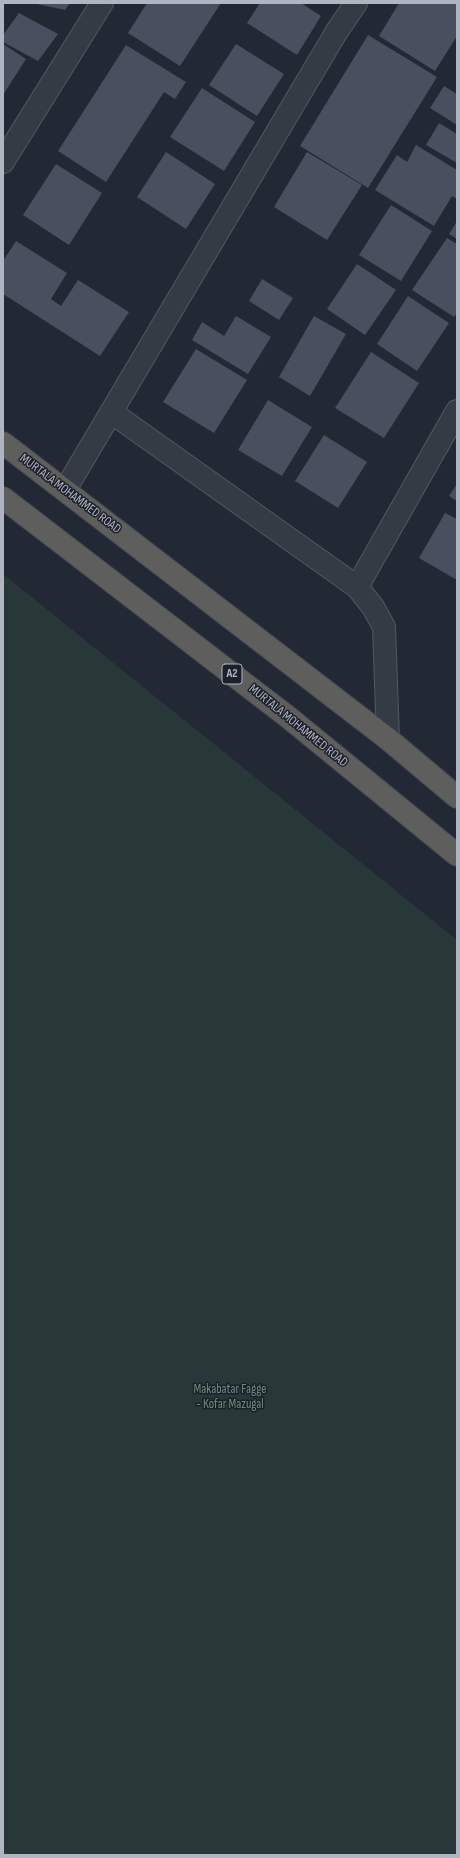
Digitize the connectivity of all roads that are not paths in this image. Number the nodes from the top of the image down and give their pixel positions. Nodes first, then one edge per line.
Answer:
1 (102, 3) edge
2 (356, 3) edge
3 (3, 162) edge
4 (457, 411) edge
5 (111, 412) junction
6 (3, 443) edge
7 (65, 490) junction
8 (3, 498) edge
9 (357, 587) junction
10 (388, 739) junction
11 (457, 798) edge
12 (457, 855) edge

1 - 3 street
2 - 5 street
4 - 9 street
5 - 7 street
5 - 9 street
6 - 7 highway, MURTALA MOHAMMED ROAD
7 - 10 highway, MURTALA MOHAMMED ROAD
8 - 12 highway, MURTALA MOHAMMED ROAD / A2
9 - 10 street
10 - 11 highway, MURTALA MOHAMMED ROAD

